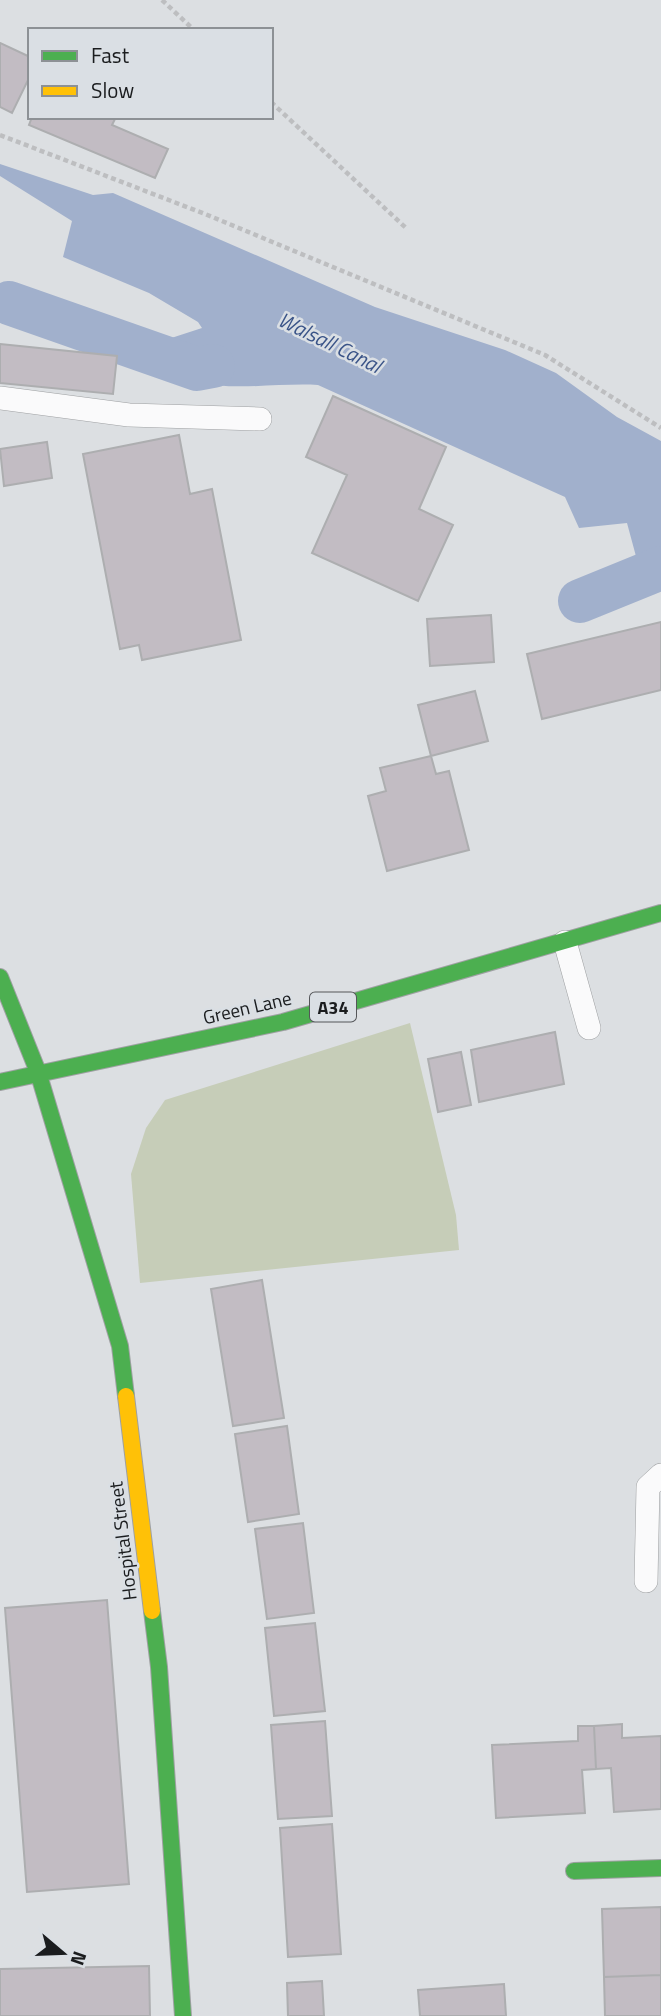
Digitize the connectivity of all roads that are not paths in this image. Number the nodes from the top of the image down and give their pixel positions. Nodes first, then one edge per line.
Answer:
1 (0, 398) edge
2 (260, 419) dead end
3 (661, 913) edge
4 (565, 942) junction
5 (0, 977) edge
6 (589, 1028) dead end
7 (38, 1072) junction
8 (0, 1082) edge
9 (661, 1475) edge
10 (646, 1581) dead end
11 (661, 1868) edge
12 (574, 1871) dead end
13 (183, 2016) edge

1 - 2 lane
3 - 4 main road, Green Lane / A34
4 - 6 lane
4 - 7 main road, Green Lane / A34
5 - 7 main road, Hospital Street
7 - 8 main road, Green Lane / A34
7 - 13 main road, Hospital Street
9 - 10 lane
11 - 12 main road

